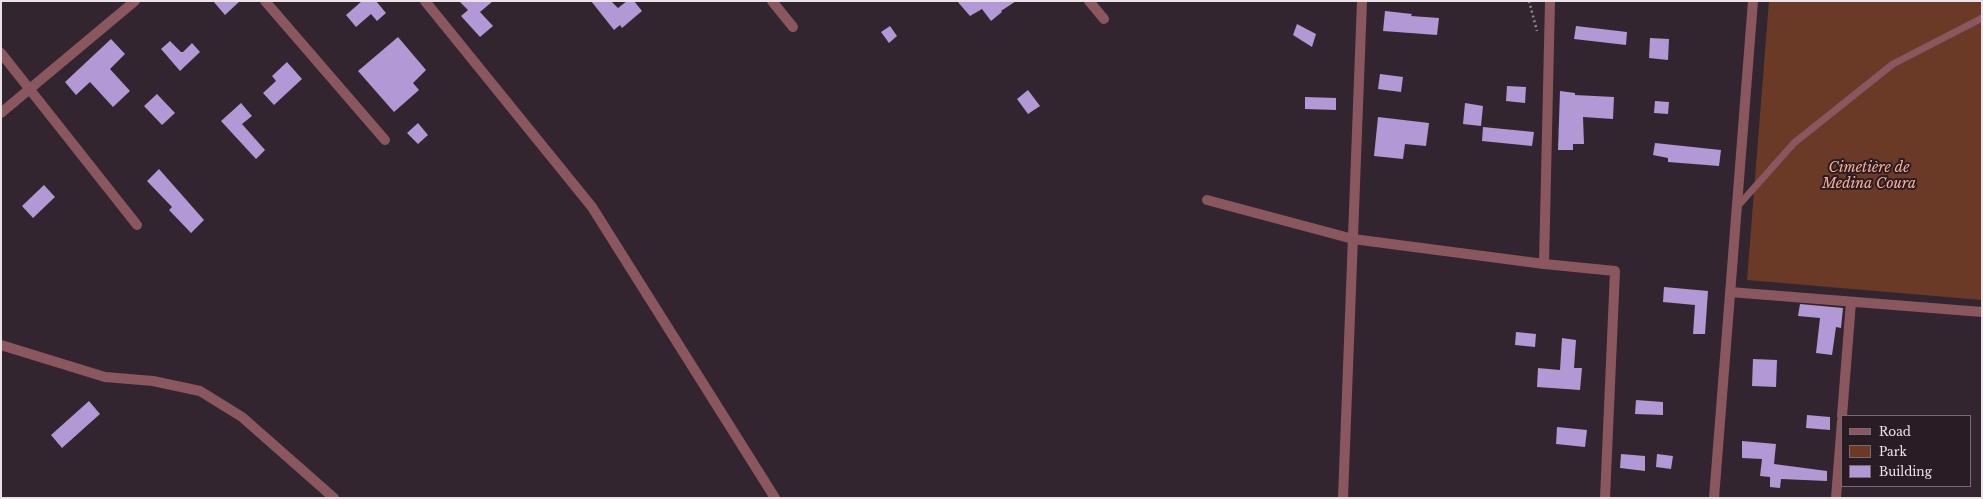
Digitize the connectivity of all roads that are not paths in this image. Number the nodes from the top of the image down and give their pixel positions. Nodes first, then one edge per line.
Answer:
1 (135, 1) edge
2 (265, 1) edge
3 (425, 1) edge
4 (772, 1) edge
5 (1089, 1) edge
6 (1362, 1) edge
7 (1550, 1) edge
8 (1753, 1) edge
9 (1982, 18) edge
10 (1104, 19) dead end
11 (793, 27) dead end
12 (1, 53) edge
13 (30, 89) junction
14 (1, 113) edge
15 (385, 140) dead end
16 (1207, 200) dead end
17 (1736, 207) junction
18 (137, 225) dead end
19 (1353, 239) junction
20 (1544, 264) junction
21 (1730, 292) junction
22 (1851, 302) junction
23 (1982, 312) edge
24 (1, 345) edge
25 (1842, 415) edge
26 (1841, 434) edge
27 (334, 498) edge
28 (775, 498) edge
29 (1343, 498) edge
30 (1605, 498) edge
31 (1714, 498) edge
32 (1836, 498) edge

1 - 13 street
2 - 15 street
3 - 28 street
4 - 11 street
5 - 10 street
6 - 19 street
7 - 20 street
8 - 17 street
9 - 17 lane
12 - 13 street
13 - 14 street
13 - 18 street
16 - 19 street
17 - 21 street
19 - 20 street
19 - 29 street
20 - 30 street
21 - 22 street
21 - 31 street
22 - 23 street
22 - 25 street
24 - 27 street
26 - 32 street

